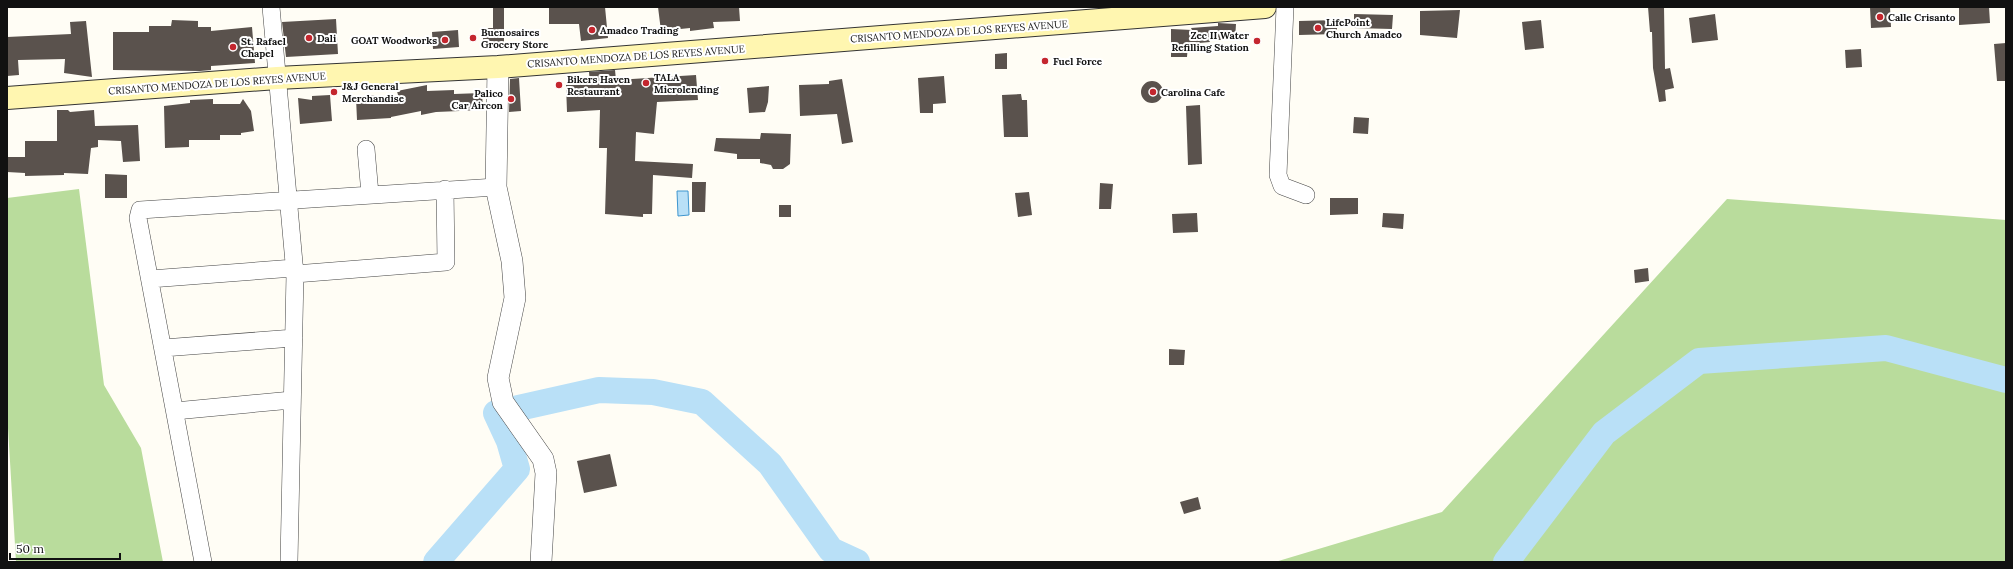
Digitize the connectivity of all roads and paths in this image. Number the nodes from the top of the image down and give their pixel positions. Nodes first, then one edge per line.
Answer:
1 (271, 7) edge
2 (1265, 7) edge
3 (1285, 7) edge
4 (498, 67) junction
5 (276, 78) junction
6 (7, 98) edge
7 (366, 149) dead end
8 (496, 187) junction
9 (445, 190) junction
10 (370, 194) junction
11 (1306, 195) dead end
12 (289, 200) junction
13 (294, 271) junction
14 (150, 279) junction
15 (294, 338) junction
16 (163, 348) junction
17 (292, 400) junction
18 (175, 411) junction
19 (203, 562) edge
20 (289, 562) edge
21 (541, 562) edge

1 - 5 street
2 - 4 main road, CRISANTO MENDOZA DE LOS REYES AVENUE
3 - 11 street
4 - 5 main road, CRISANTO MENDOZA DE LOS REYES AVENUE
4 - 8 street
5 - 6 main road, CRISANTO MENDOZA DE LOS REYES AVENUE
5 - 12 street
7 - 10 street
8 - 9 street
8 - 21 street
9 - 10 street
9 - 13 street
10 - 12 street
12 - 13 street
12 - 14 street
13 - 14 street
13 - 15 street
14 - 16 street
15 - 16 street
15 - 17 street
16 - 18 street
17 - 18 street
17 - 20 street
18 - 19 street

